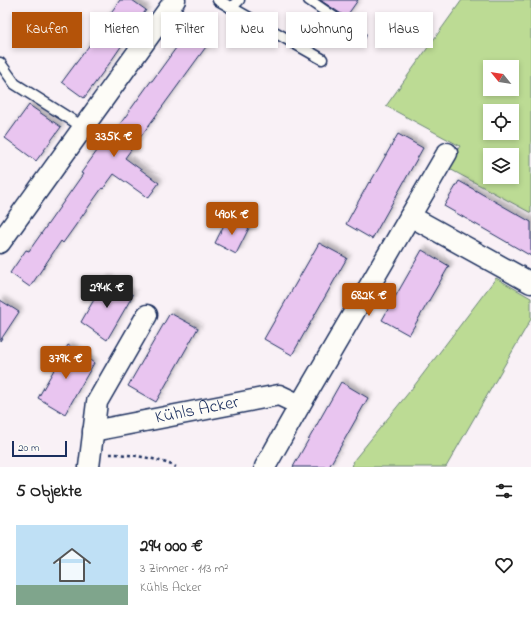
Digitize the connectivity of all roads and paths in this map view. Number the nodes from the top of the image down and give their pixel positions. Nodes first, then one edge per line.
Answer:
1 (175, 0) edge
2 (218, 0) edge
3 (239, 0) edge
4 (309, 0) edge
5 (231, 8) junction
6 (326, 12) edge
7 (322, 59) dead end
8 (0, 63) edge
9 (83, 127) junction
10 (447, 152) dead end
11 (410, 216) junction
12 (0, 242) edge
13 (531, 283) edge
14 (147, 315) dead end
15 (300, 405) junction
16 (93, 431) junction
17 (90, 460) edge
18 (176, 467) edge
19 (265, 467) edge

1 - 9 street
2 - 5 lane
3 - 5 lane
4 - 6 lane
5 - 7 lane
8 - 9 lane
9 - 12 street
10 - 11 street
11 - 13 street
11 - 15 street
14 - 16 street
15 - 16 street, Kühls Acker
15 - 19 street
16 - 17 street
17 - 18 path

